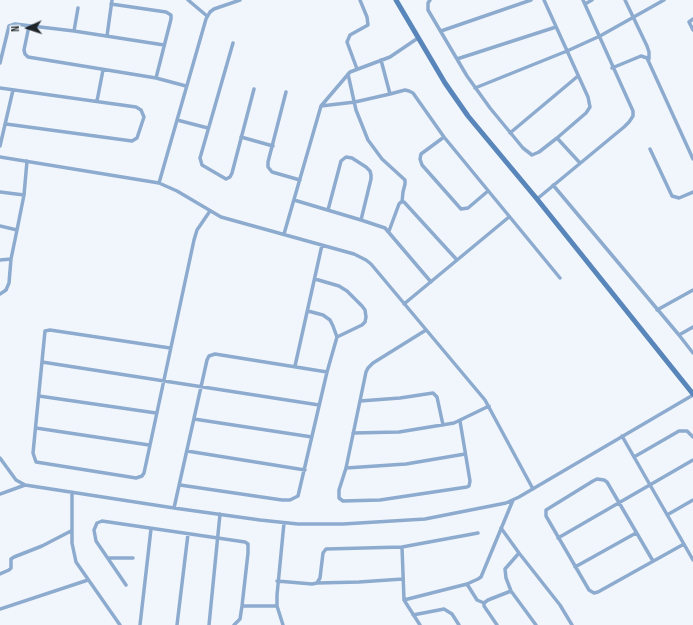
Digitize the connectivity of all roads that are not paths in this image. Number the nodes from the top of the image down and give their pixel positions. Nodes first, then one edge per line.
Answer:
1 (188, 0) edge
2 (240, 0) edge
3 (360, 0) edge
4 (396, 0) edge
5 (430, 0) edge
6 (531, 0) edge
7 (544, 0) edge
8 (592, 0) edge
9 (625, 0) edge
10 (664, 0) edge
11 (112, 2) edge
12 (584, 2) edge
13 (78, 8) dead end
14 (207, 16) junction
15 (634, 17) junction
16 (693, 19) edge
17 (29, 26) junction
18 (556, 27) junction
19 (693, 30) edge
20 (74, 31) junction
21 (441, 31) junction
22 (107, 36) junction
23 (600, 36) junction
24 (418, 38) junction
25 (233, 42) dead end
26 (164, 45) junction
27 (567, 51) junction
28 (457, 59) junction
29 (648, 59) junction
30 (381, 60) junction
31 (0, 63) edge
32 (612, 68) junction
33 (357, 69) junction
34 (103, 70) junction
35 (348, 74) junction
36 (578, 76) junction
37 (156, 78) junction
38 (186, 86) junction
39 (0, 88) edge
40 (475, 88) junction
41 (254, 89) dead end
42 (13, 90) junction
43 (286, 92) dead end
44 (390, 94) junction
45 (97, 101) junction
46 (354, 102) junction
47 (321, 106) junction
48 (177, 120) junction
49 (6, 124) junction
50 (208, 128) junction
51 (510, 133) junction
52 (241, 137) junction
53 (444, 137) junction
54 (557, 138) junction
55 (0, 146) edge
56 (273, 146) junction
57 (650, 149) dead end
58 (0, 157) edge
59 (693, 159) edge
60 (27, 162) junction
61 (580, 163) junction
62 (300, 180) junction
63 (159, 182) junction
64 (553, 185) junction
65 (488, 191) junction
66 (0, 192) edge
67 (693, 192) edge
68 (24, 195) junction
69 (536, 199) junction
70 (294, 200) junction
71 (402, 202) junction
72 (328, 210) junction
73 (210, 211) junction
74 (509, 217) junction
75 (361, 220) junction
76 (0, 226) edge
77 (17, 230) junction
78 (389, 231) junction
79 (284, 234) junction
80 (322, 245) junction
81 (11, 259) junction
82 (0, 260) edge
83 (457, 260) junction
84 (560, 278) dead end
85 (315, 279) junction
86 (430, 282) junction
87 (693, 290) edge
88 (0, 294) edge
89 (404, 304) junction
90 (657, 310) junction
91 (308, 311) junction
92 (693, 327) edge
93 (426, 330) junction
94 (679, 335) junction
95 (337, 337) junction
96 (170, 348) junction
97 (693, 353) edge
98 (42, 362) junction
99 (295, 366) junction
100 (327, 372) junction
101 (163, 381) junction
102 (202, 387) junction
103 (693, 395) edge
104 (39, 396) junction
105 (360, 401) junction
106 (319, 405) junction
107 (489, 406) junction
108 (156, 413) junction
109 (194, 419) junction
110 (460, 421) junction
111 (443, 425) junction
112 (36, 428) junction
113 (353, 433) junction
114 (622, 436) junction
115 (312, 437) junction
116 (693, 437) edge
117 (149, 445) junction
118 (187, 451) junction
119 (465, 454) junction
120 (634, 457) junction
121 (0, 458) edge
122 (693, 460) edge
123 (346, 468) junction
124 (305, 470) junction
125 (25, 484) junction
126 (180, 485) junction
127 (650, 486) junction
128 (533, 489) junction
129 (72, 492) junction
130 (0, 494) edge
131 (513, 500) junction
132 (693, 500) edge
133 (619, 503) junction
134 (174, 508) junction
135 (220, 514) junction
136 (667, 515) junction
137 (284, 523) junction
138 (501, 528) junction
139 (151, 529) junction
140 (71, 531) junction
141 (478, 533) dead end
142 (636, 533) junction
143 (188, 534) junction
144 (218, 538) junction
145 (558, 538) junction
146 (684, 544) junction
147 (402, 547) junction
148 (519, 552) junction
149 (108, 558) junction
150 (133, 558) dead end
151 (693, 560) edge
152 (653, 561) junction
153 (575, 567) junction
154 (0, 574) edge
155 (403, 579) junction
156 (88, 580) junction
157 (277, 581) junction
158 (317, 583) junction
159 (467, 584) junction
160 (126, 585) dead end
161 (511, 591) junction
162 (404, 600) junction
163 (484, 603) junction
164 (242, 606) junction
165 (277, 606) junction
166 (0, 609) edge
167 (413, 615) junction
168 (120, 625) edge
169 (140, 625) edge
170 (177, 625) edge
171 (209, 625) edge
172 (234, 625) edge
173 (283, 625) edge
174 (420, 625) edge
175 (459, 625) edge
176 (497, 625) edge
177 (536, 625) edge
178 (572, 625) edge

1 - 14 street
2 - 14 street
3 - 33 street
4 - 24 street
5 - 21 street
6 - 21 street
7 - 18 street
8 - 12 street
9 - 15 street
10 - 15 street
11 - 22 street
11 - 26 street
12 - 23 street
13 - 20 street
14 - 38 street
15 - 23 street
15 - 29 street
16 - 19 street
17 - 20 street
17 - 31 street
17 - 34 street
18 - 27 street
18 - 28 street
20 - 22 street
21 - 28 street
22 - 26 street
23 - 27 street
23 - 32 street
24 - 30 street
24 - 69 street
25 - 50 street
26 - 37 street
27 - 36 street
27 - 40 street
28 - 40 street
29 - 32 street
29 - 59 street
30 - 33 street
30 - 44 street
32 - 61 street
33 - 35 street
34 - 37 street
34 - 45 street
35 - 46 street
35 - 47 street
36 - 51 street
36 - 54 street
37 - 38 street
38 - 48 street
39 - 42 street
40 - 51 street
41 - 52 street
42 - 45 street
42 - 49 street
43 - 56 street
44 - 46 street
44 - 53 street
45 - 49 street
46 - 47 street
46 - 71 street
47 - 62 street
48 - 50 street
48 - 63 street
49 - 55 street
50 - 52 street
51 - 54 street
52 - 56 street
53 - 65 street
53 - 65 street
54 - 61 street
56 - 62 street
57 - 67 street
58 - 60 street
60 - 63 street
60 - 68 street
61 - 64 street
62 - 70 street
63 - 73 street
64 - 69 street
64 - 90 street
65 - 74 street
66 - 68 street
68 - 77 street
69 - 103 street
70 - 72 street
70 - 79 street
71 - 78 street
71 - 83 street
72 - 75 street
72 - 75 street
73 - 79 street
73 - 96 street
74 - 83 street
74 - 84 street
75 - 78 street
76 - 77 street
77 - 81 street
78 - 86 street
79 - 80 street
80 - 85 street
80 - 89 street
81 - 82 street
81 - 88 street
83 - 86 street
85 - 91 street
85 - 95 street
86 - 89 street
87 - 90 street
89 - 93 street
90 - 94 street
91 - 95 street
91 - 99 street
92 - 94 street
93 - 105 street
93 - 107 street
94 - 97 street
95 - 100 street
96 - 98 street
96 - 101 street
98 - 101 street
98 - 104 street
99 - 100 street
99 - 102 street
100 - 106 street
101 - 102 street
101 - 108 street
102 - 106 street
102 - 109 street
103 - 114 street
104 - 108 street
104 - 112 street
105 - 111 street
105 - 113 street
106 - 115 street
107 - 110 street
107 - 128 street
108 - 117 street
109 - 115 street
109 - 118 street
110 - 111 street
110 - 119 street
111 - 113 street
112 - 117 street
112 - 117 street
113 - 123 street
114 - 120 street
114 - 128 street
115 - 124 street
116 - 120 street
118 - 124 street
118 - 126 street
119 - 123 street
119 - 123 street
120 - 127 street
121 - 125 street
122 - 127 street
124 - 126 street
125 - 129 street
125 - 130 street
126 - 134 street
127 - 133 street
127 - 136 street
128 - 131 street
129 - 134 street
129 - 140 street
131 - 137 street
131 - 138 street
132 - 136 street
133 - 142 street
133 - 145 street
133 - 145 street
134 - 135 street
135 - 137 street
135 - 144 street
136 - 146 street
137 - 157 street
138 - 148 street
138 - 159 street
139 - 143 street
139 - 149 street
139 - 169 street
140 - 154 street
140 - 156 street
141 - 147 street
142 - 152 street
142 - 153 street
143 - 144 street
143 - 170 street
144 - 164 street
144 - 171 street
145 - 153 street
146 - 151 street
146 - 152 street
147 - 155 street
147 - 158 street
148 - 161 street
148 - 178 street
149 - 150 street
149 - 160 street
152 - 153 street
155 - 158 street
155 - 162 street
156 - 166 street
156 - 168 street
157 - 158 street
157 - 165 street
159 - 162 street
159 - 163 street
161 - 163 street
161 - 177 street
162 - 167 street
163 - 176 street
164 - 165 street
164 - 172 street
165 - 173 street
167 - 174 street
167 - 175 street

